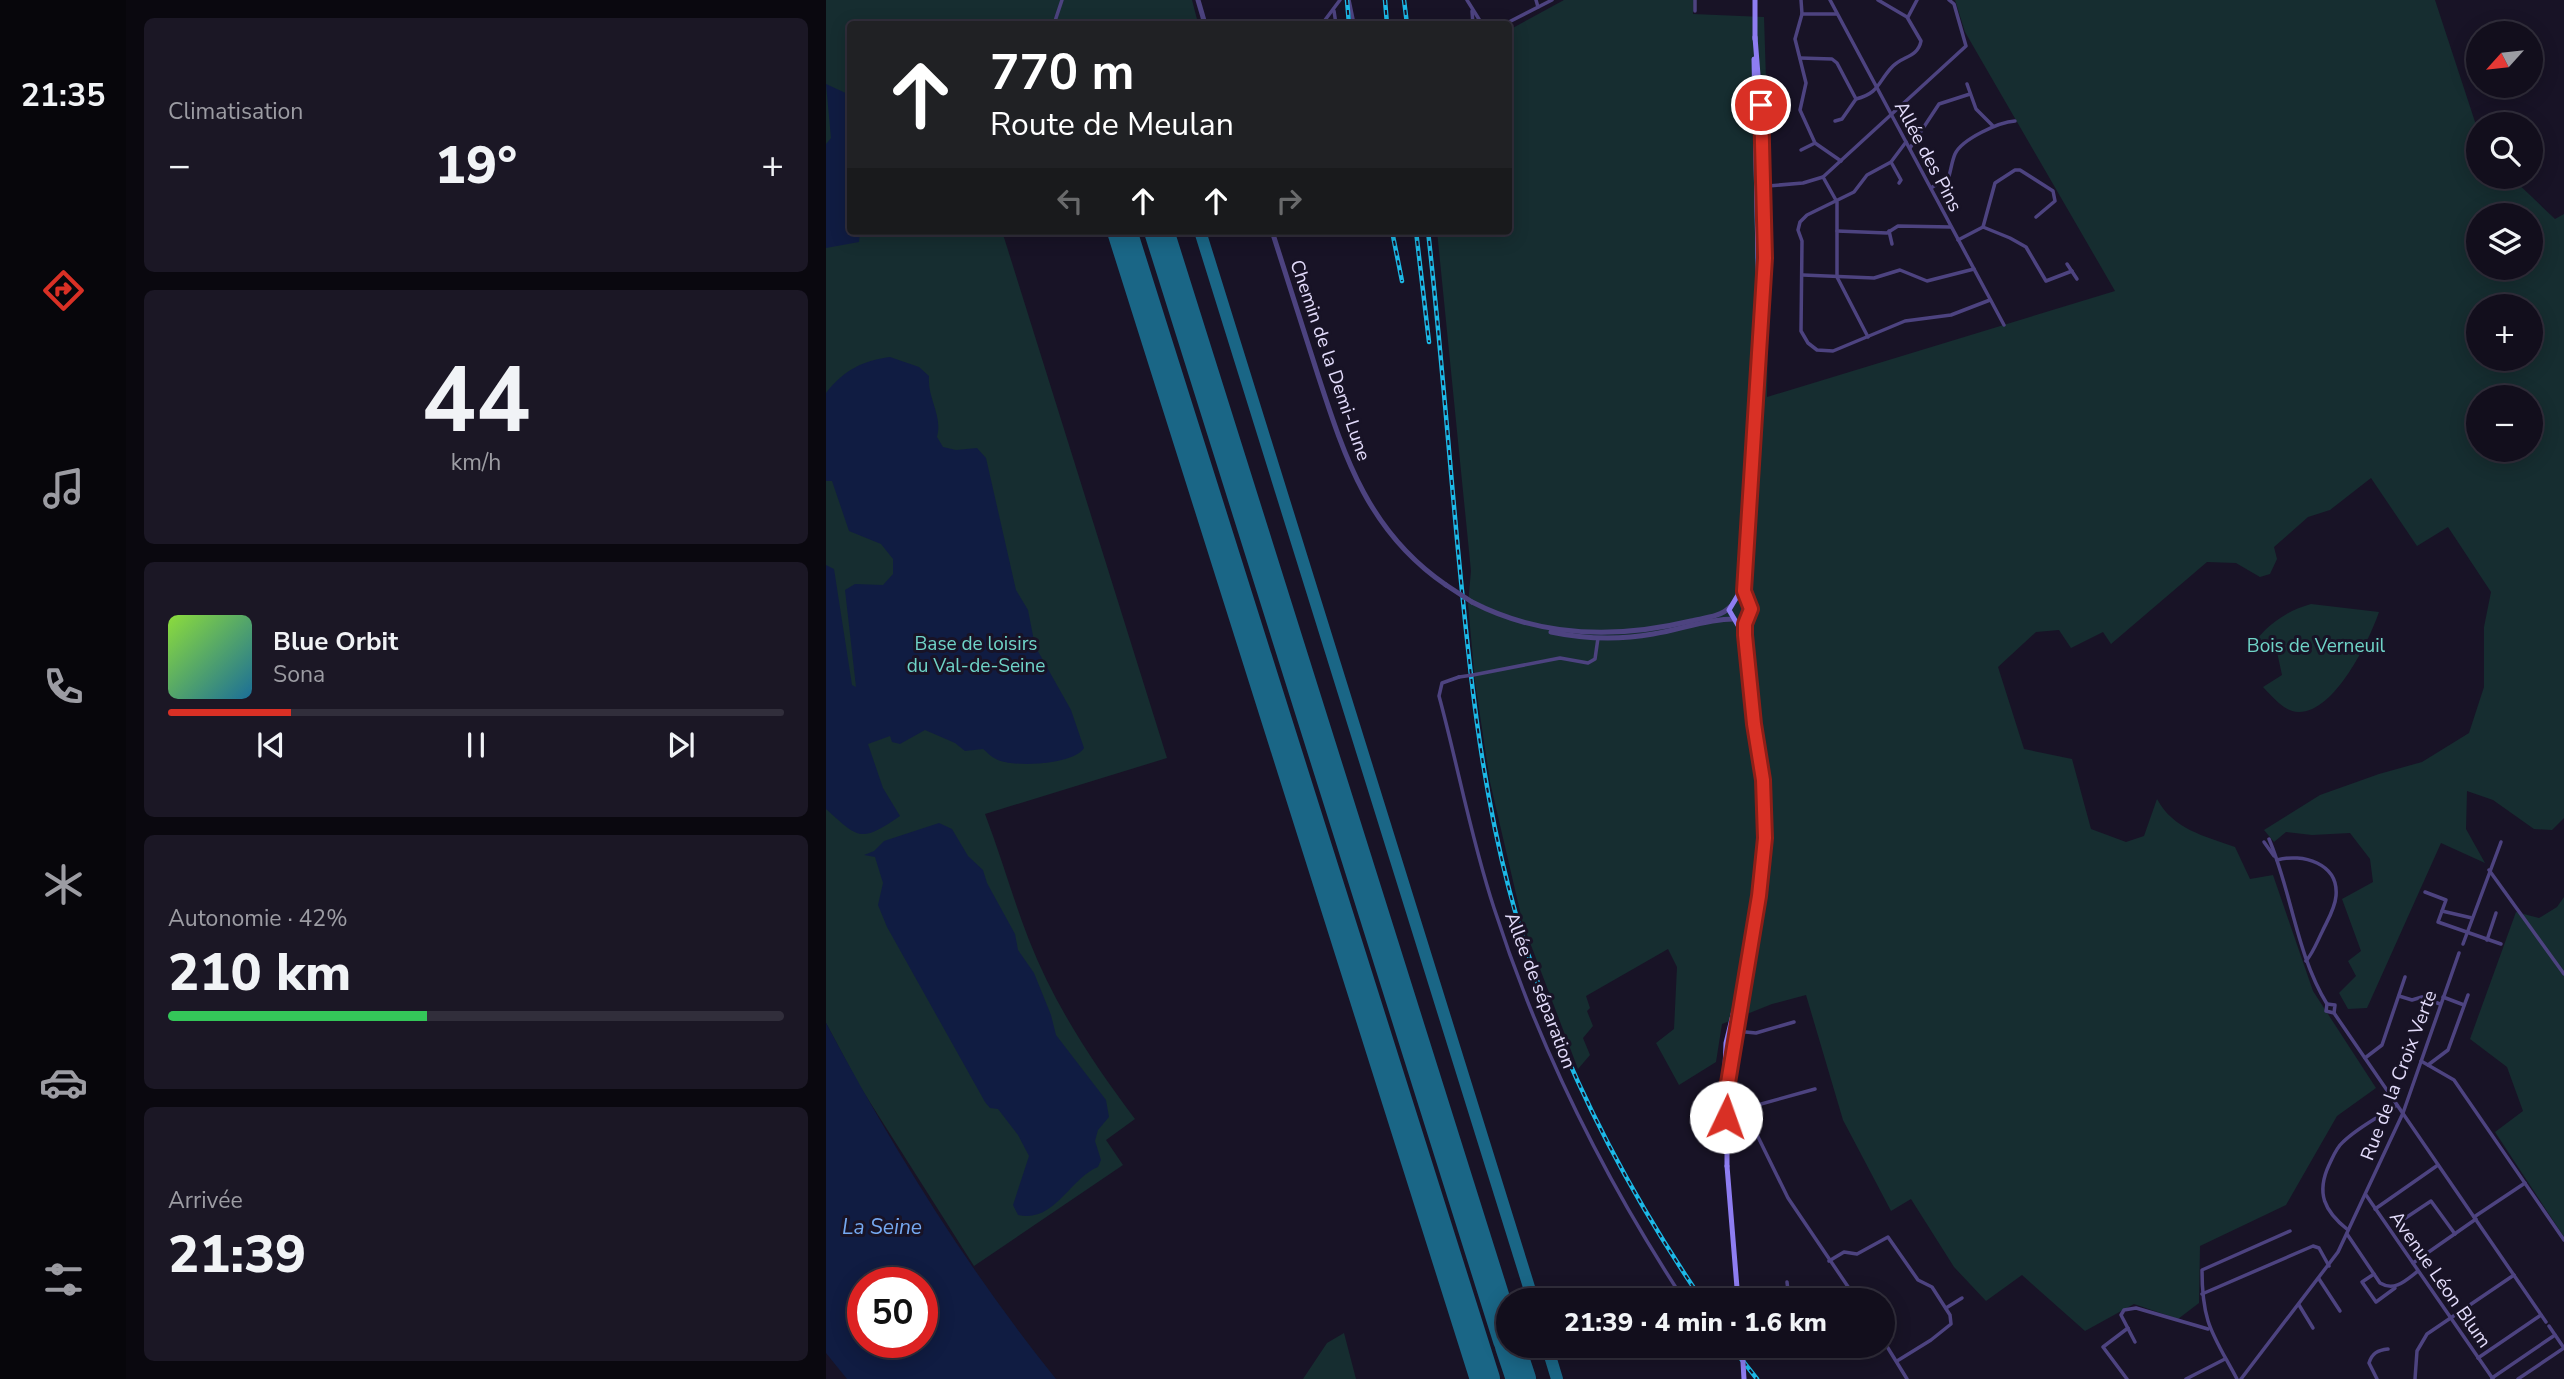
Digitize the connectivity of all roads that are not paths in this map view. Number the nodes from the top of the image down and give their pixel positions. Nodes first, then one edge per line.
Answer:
1 (1062, 0) edge
2 (1198, 0) edge
3 (1340, 0) edge
4 (1349, 0) edge
5 (1467, 0) edge
6 (1536, 0) edge
7 (1552, 0) edge
8 (1695, 0) edge
9 (1755, 0) edge
10 (1801, 0) edge
11 (1830, 0) edge
12 (1878, 0) edge
13 (1917, 0) edge
14 (1949, 0) edge
15 (1470, 6) junction
16 (1538, 7) junction
17 (1334, 9) junction
18 (1695, 12) dead end
19 (1802, 14) junction
20 (1837, 14) junction
21 (1908, 17) junction
22 (1055, 21) edge
23 (1204, 21) edge
24 (1324, 21) edge
25 (1336, 21) edge
26 (1353, 21) edge
27 (1477, 21) edge
28 (1477, 21) edge
29 (1511, 21) edge
30 (1755, 37) junction
31 (1800, 58) junction
32 (1967, 84) dead end
33 (1878, 89) junction
34 (1970, 94) junction
35 (1856, 99) junction
36 (1892, 115) junction
37 (1835, 121) dead end
38 (2015, 121) dead end
39 (1993, 126) junction
40 (1906, 142) junction
41 (1815, 143) junction
42 (1910, 149) junction
43 (1801, 150) dead end
44 (1841, 161) junction
45 (1891, 162) junction
46 (1824, 177) junction
47 (1899, 183) dead end
48 (1756, 185) junction
49 (1764, 185) junction
50 (1931, 188) junction
51 (1837, 202) junction
52 (2036, 217) dead end
53 (1951, 226) junction
54 (1983, 227) junction
55 (1838, 231) junction
56 (1889, 231) junction
57 (1273, 235) edge
58 (1958, 240) junction
59 (1892, 244) dead end
60 (2067, 264) dead end
61 (1974, 269) junction
62 (2072, 271) junction
63 (1803, 275) junction
64 (1837, 277) junction
65 (2077, 279) dead end
66 (1990, 300) junction
67 (2004, 325) dead end
68 (1760, 330) junction
69 (1867, 337) junction
70 (1749, 500) junction
71 (1748, 603) junction
72 (1732, 604) junction
73 (1749, 618) junction
74 (1734, 620) junction
75 (1599, 635) junction
76 (1754, 724) junction
77 (2269, 839) dead end
78 (2264, 842) dead end
79 (2501, 842) dead end
80 (2277, 860) junction
81 (2490, 870) junction
82 (2425, 892) dead end
83 (2442, 911) junction
84 (2496, 913) dead end
85 (2472, 918) junction
86 (2467, 933) junction
87 (2487, 940) junction
88 (2463, 944) dead end
89 (2501, 944) dead end
90 (2459, 953) dead end
91 (2306, 961) junction
92 (2564, 974) edge
93 (1745, 977) junction
94 (2405, 977) dead end
95 (2468, 995) dead end
96 (2399, 996) junction
97 (2443, 998) junction
98 (2328, 1004) junction
99 (2441, 1004) junction
100 (2465, 1005) junction
101 (2334, 1013) junction
102 (1794, 1023) dead end
103 (1736, 1031) junction
104 (1727, 1038) junction
105 (2365, 1058) junction
106 (2421, 1061) junction
107 (2428, 1065) junction
108 (1815, 1089) dead end
109 (1725, 1093) junction
110 (2397, 1105) junction
111 (1742, 1109) junction
112 (1726, 1113) junction
113 (2403, 1113) junction
114 (2438, 1165) junction
115 (1727, 1166) junction
116 (2525, 1183) junction
117 (2365, 1195) junction
118 (2375, 1209) junction
119 (2475, 1218) junction
120 (2401, 1221) dead end
121 (2290, 1231) dead end
122 (2347, 1232) junction
123 (2455, 1234) junction
124 (2564, 1240) edge
125 (1829, 1261) junction
126 (2413, 1264) junction
127 (2329, 1266) junction
128 (2418, 1271) junction
129 (2374, 1274) junction
130 (2514, 1275) junction
131 (2319, 1279) junction
132 (1787, 1283) dead end
133 (2396, 1286) junction
134 (1676, 1288) edge
135 (1737, 1288) edge
136 (1788, 1288) edge
137 (1848, 1288) edge
138 (2202, 1294) junction
139 (1962, 1298) dead end
140 (2299, 1305) junction
141 (1946, 1308) junction
142 (2340, 1311) dead end
143 (2541, 1315) junction
144 (2451, 1318) junction
145 (2128, 1328) junction
146 (2313, 1328) dead end
147 (2209, 1329) junction
148 (2555, 1335) junction
149 (2564, 1337) edge
150 (2559, 1341) junction
151 (2135, 1342) dead end
152 (2564, 1348) edge
153 (2388, 1349) dead end
154 (1743, 1358) edge
155 (1895, 1358) edge
156 (2479, 1358) junction
157 (2225, 1359) junction
158 (1897, 1361) junction
159 (2492, 1378) edge
160 (1744, 1379) edge
161 (1907, 1379) edge
162 (2127, 1379) edge
163 (2186, 1379) edge
164 (2239, 1379) edge
165 (2377, 1379) edge
166 (2415, 1379) edge
167 (2518, 1379) edge

1 - 22 street
2 - 23 street
3 - 17 street
4 - 26 street
5 - 15 street
6 - 16 street
7 - 16 street
8 - 18 street
9 - 30 main road
10 - 19 street
11 - 20 street, Allée des Pins
12 - 21 street
13 - 21 street
14 - 36 street
15 - 27 street
15 - 28 street
16 - 29 street
17 - 24 street
17 - 25 street
19 - 20 street
19 - 31 street
20 - 33 street, Allée des Pins
21 - 33 street
30 - 48 main road
30 - 49 main road
31 - 35 street
31 - 41 street
32 - 34 street
33 - 35 street
33 - 36 street, Allée des Pins
34 - 39 street
34 - 42 street
35 - 37 street
36 - 40 street, Allée des Pins
36 - 44 street
38 - 39 street
39 - 50 street
40 - 42 street, Allée des Pins
40 - 45 street
41 - 43 street
41 - 44 street
42 - 50 street, Allée des Pins
44 - 46 street
45 - 47 street
45 - 51 street
46 - 49 street
46 - 51 street
48 - 49 street
48 - 68 main road
49 - 68 main road
50 - 53 street, Allée des Pins
51 - 55 street
51 - 63 street
52 - 54 street
53 - 56 street
53 - 58 street, Allée des Pins
54 - 58 street
54 - 62 street
55 - 56 street
55 - 64 street
56 - 59 street
57 - 75 street, Chemin de la Demi-Lune, bridge
58 - 61 street, Allée des Pins
60 - 62 street
61 - 64 street
61 - 66 street, Allée des Pins
62 - 65 street
63 - 64 street
63 - 69 street
64 - 69 street
66 - 67 street, Allée des Pins
66 - 69 street
68 - 70 main road
70 - 71 main road
70 - 72 main road
71 - 72 main road
71 - 73 main road
72 - 74 main road
72 - 75 street
73 - 74 main road
73 - 76 main road
74 - 75 street
74 - 76 main road
75 - 134 street, Allée de séparation, bridge
76 - 93 main road
77 - 80 street
78 - 80 street
79 - 81 street
80 - 91 street
80 - 91 street
81 - 85 street
81 - 92 street
82 - 83 street
83 - 85 street
83 - 86 street
84 - 87 street
85 - 86 street
86 - 87 street
86 - 88 street
87 - 89 street
90 - 97 street, Rue de la Croix Verte
91 - 98 street
93 - 103 main road
93 - 104 main road
94 - 96 street
95 - 100 street
96 - 99 street
96 - 105 street
97 - 99 street, Rue de la Croix Verte
97 - 100 street
98 - 101 street
98 - 101 street
99 - 106 street, Rue de la Croix Verte
100 - 107 street
101 - 105 street
102 - 103 street
103 - 104 street
103 - 109 main road
104 - 109 main road
105 - 110 street
106 - 107 street
106 - 113 street, Rue de la Croix Verte
107 - 116 street
108 - 111 street
109 - 111 street
109 - 111 street
109 - 112 main road
109 - 115 main road
110 - 113 street
110 - 122 street
111 - 112 street
111 - 125 street
112 - 115 main road
113 - 114 street
113 - 117 street, Rue de la Croix Verte
114 - 118 street
114 - 119 street
115 - 135 main road
116 - 119 street
116 - 124 street
117 - 118 street, Avenue Léon Blum
117 - 122 street, Rue de la Croix Verte
118 - 126 street, Avenue Léon Blum
119 - 123 street
119 - 130 street
120 - 123 street
121 - 138 street
122 - 127 street, Rue de la Croix Verte
122 - 129 street
123 - 126 street
125 - 137 street
125 - 141 street
126 - 128 street, Avenue Léon Blum
127 - 131 street, Rue de la Croix Verte
127 - 138 street
128 - 133 street
128 - 144 street, Avenue Léon Blum
129 - 133 street
129 - 133 street
130 - 143 street
130 - 144 street
131 - 140 street, Rue de la Croix Verte
131 - 142 street
132 - 136 street
138 - 147 street
139 - 141 street
140 - 146 street
140 - 164 street, Rue de la Croix Verte
141 - 158 street
143 - 148 street
143 - 156 street
144 - 156 street, Avenue Léon Blum
144 - 166 street
145 - 147 street
145 - 151 street
145 - 162 street
147 - 157 street
148 - 150 street
148 - 159 street
149 - 150 street
150 - 152 street
152 - 167 street
153 - 165 street
154 - 160 main road, bridge
155 - 158 street
156 - 159 street, Avenue Léon Blum
157 - 163 street
157 - 164 street
158 - 161 street

